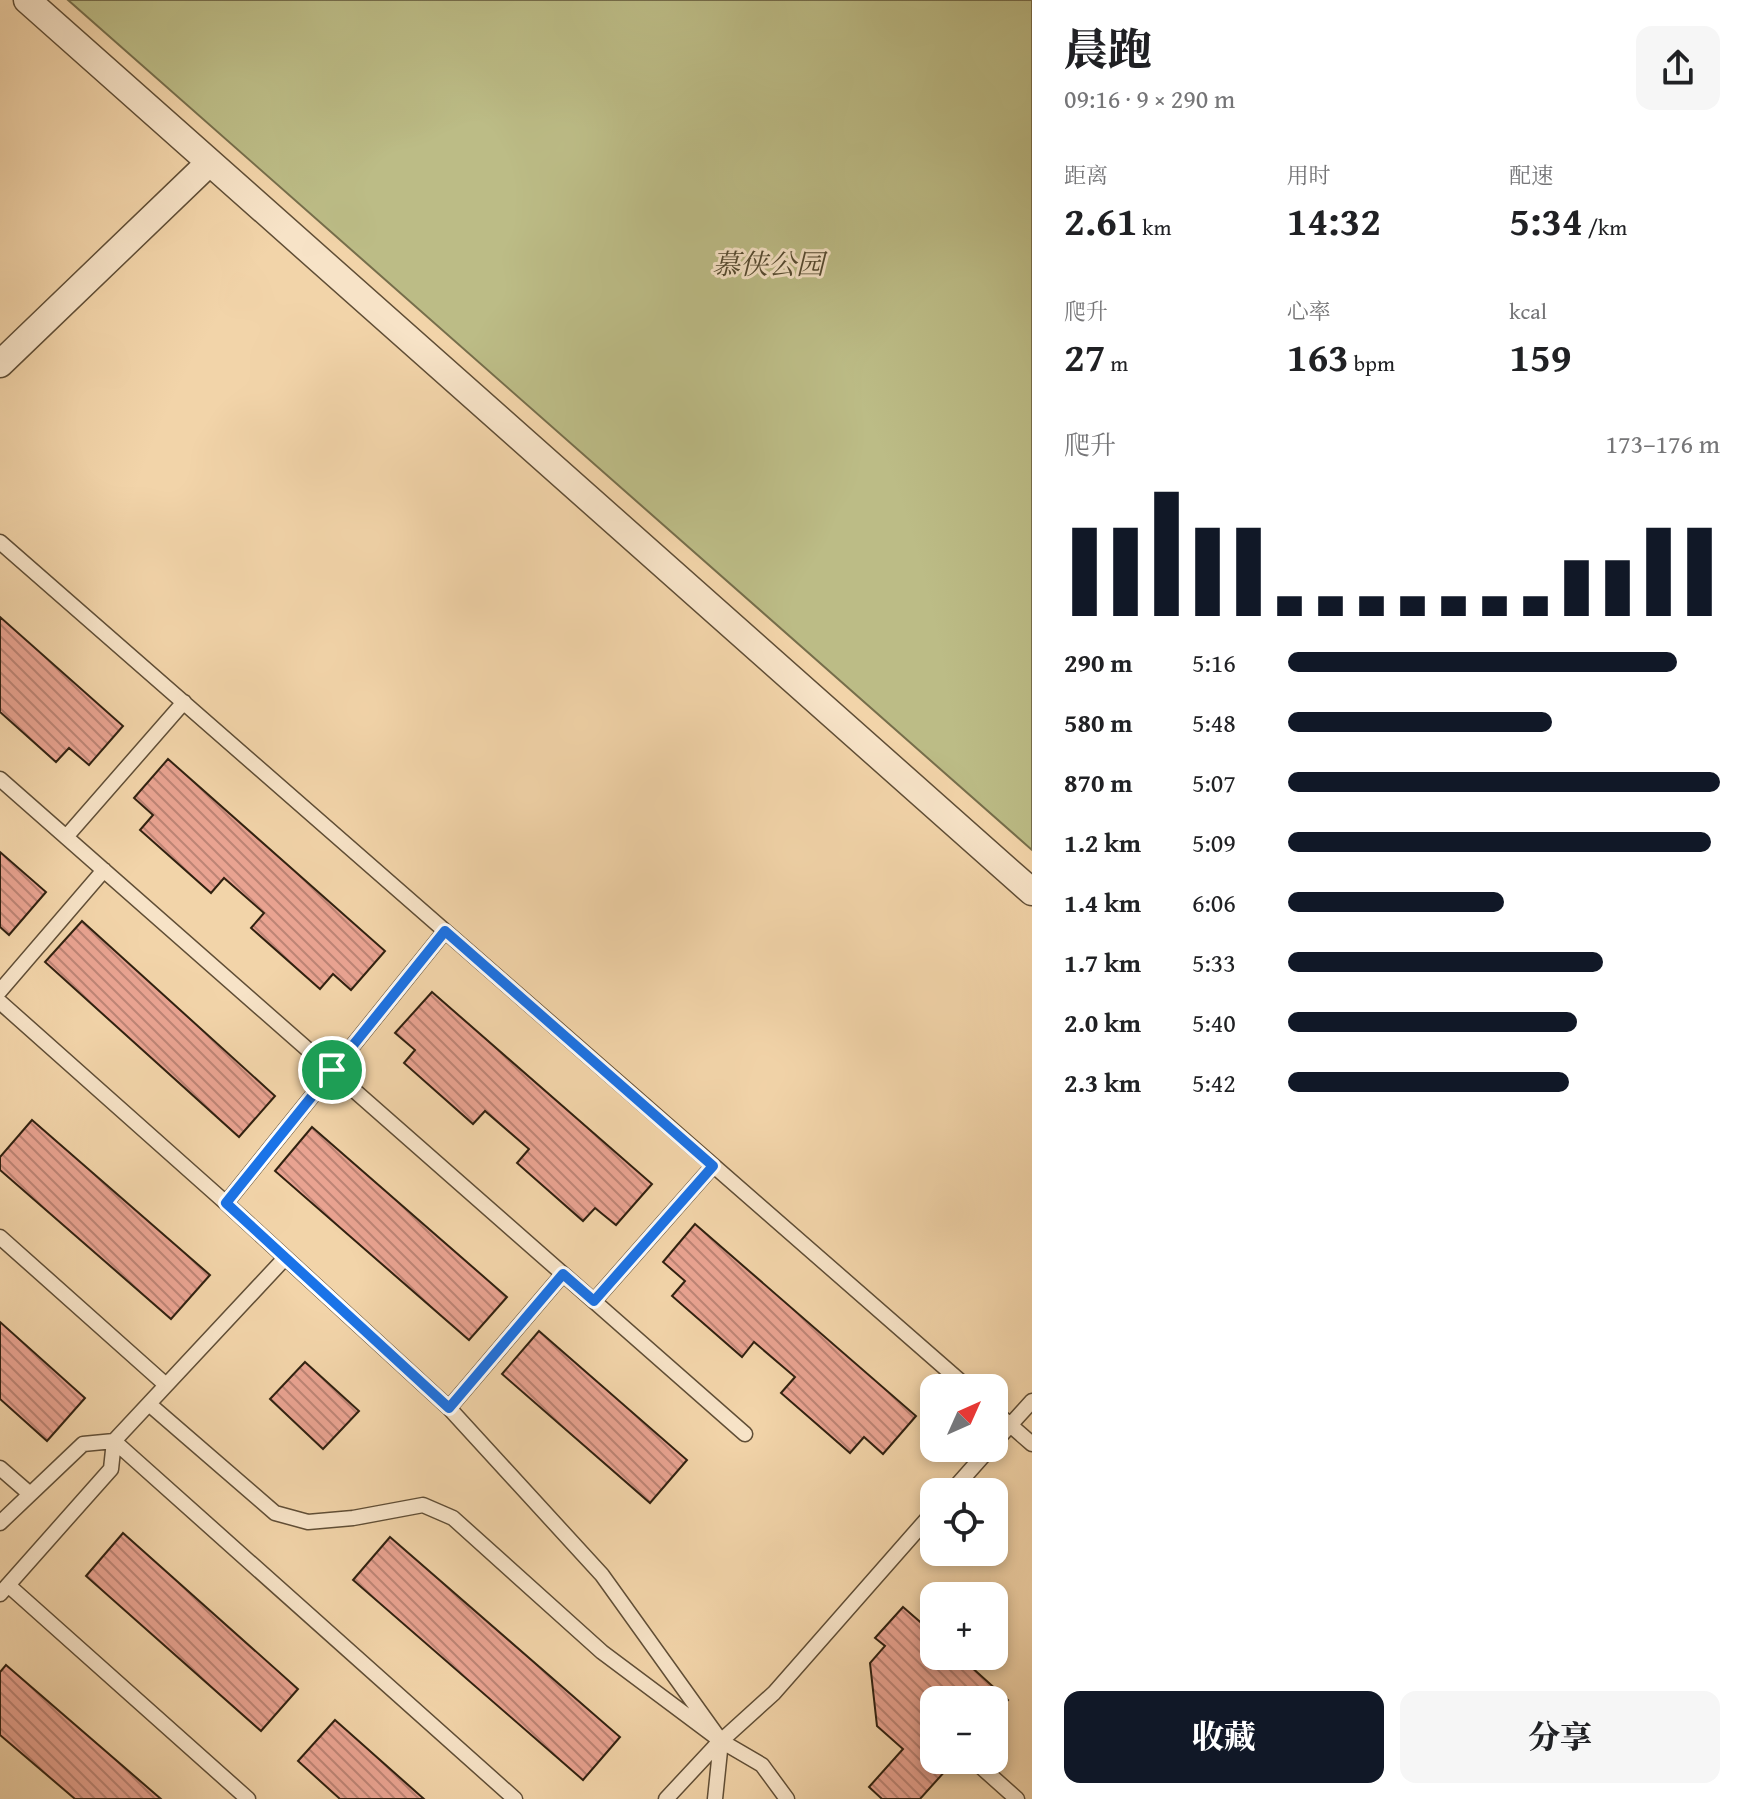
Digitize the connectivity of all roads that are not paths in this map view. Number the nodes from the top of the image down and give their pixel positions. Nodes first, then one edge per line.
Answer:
1 (27, 0) edge
2 (209, 163) junction
3 (0, 364) edge
4 (0, 542) edge
5 (184, 702) junction
6 (0, 779) edge
7 (66, 837) junction
8 (104, 870) junction
9 (1032, 892) edge
10 (445, 931) junction
11 (0, 991) edge
12 (0, 1002) edge
13 (332, 1070) junction
14 (713, 1166) junction
15 (226, 1203) junction
16 (0, 1237) edge
17 (285, 1258) junction
18 (563, 1274) junction
19 (594, 1301) junction
20 (952, 1374) edge
21 (166, 1385) junction
22 (1032, 1401) edge
23 (149, 1404) junction
24 (449, 1408) junction
25 (1010, 1425) junction
26 (1008, 1427) edge
27 (745, 1434) dead end
28 (114, 1441) junction
29 (1032, 1444) edge
30 (978, 1462) edge
31 (0, 1468) edge
32 (963, 1478) edge
33 (30, 1494) junction
34 (0, 1523) edge
35 (920, 1527) edge
36 (4, 1589) edge
37 (721, 1741) junction
38 (989, 1774) edge
39 (248, 1799) edge
40 (515, 1799) edge
41 (666, 1799) edge
42 (715, 1799) edge
43 (787, 1799) edge
44 (1017, 1799) edge

1 - 2 street
2 - 3 street
2 - 9 street
4 - 5 lane
5 - 7 lane
5 - 10 lane
6 - 7 lane
7 - 8 lane
8 - 11 lane
8 - 13 lane
10 - 13 lane
10 - 14 lane
12 - 15 lane
13 - 15 lane
13 - 18 lane
14 - 19 lane
14 - 20 lane
15 - 17 lane
16 - 21 lane
17 - 21 lane
17 - 24 lane
18 - 19 lane
18 - 24 lane
19 - 27 lane
21 - 23 lane
22 - 25 lane
23 - 28 lane
23 - 37 lane
24 - 37 lane
25 - 26 lane
25 - 29 lane
28 - 33 lane
28 - 36 lane
28 - 40 lane
30 - 32 lane
31 - 33 lane
33 - 34 lane
35 - 37 lane
36 - 39 lane
37 - 41 lane
37 - 42 lane
37 - 43 lane
38 - 44 lane

